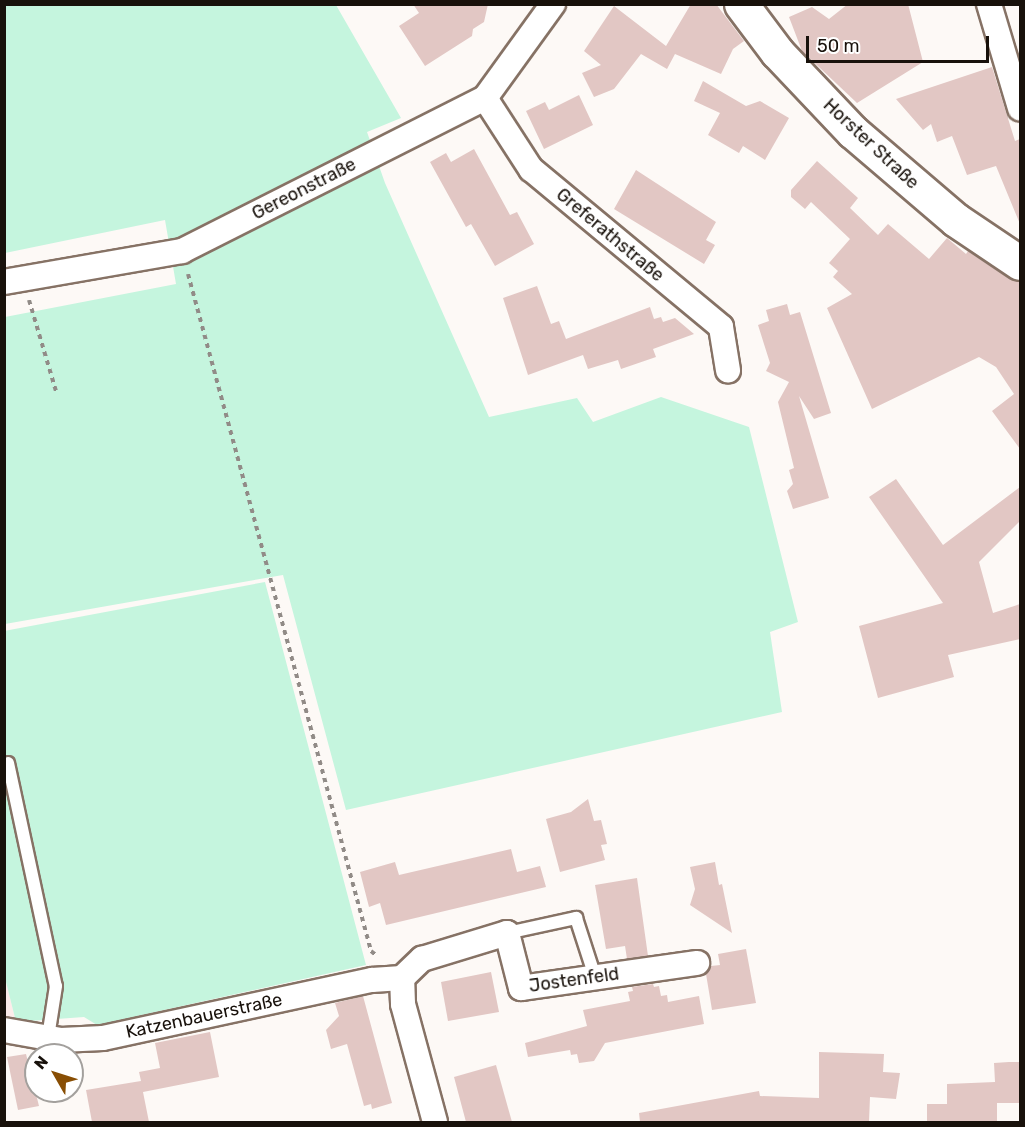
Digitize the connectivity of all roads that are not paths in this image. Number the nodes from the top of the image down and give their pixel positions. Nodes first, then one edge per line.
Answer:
1 (553, 4) edge
2 (741, 4) edge
3 (989, 4) edge
4 (485, 98) junction
5 (1020, 108) edge
6 (1020, 263) edge
7 (14, 281) edge
8 (728, 370) dead end
9 (8, 763) dead end
10 (507, 933) junction
11 (697, 963) dead end
12 (595, 977) junction
13 (402, 978) junction
14 (4, 1029) edge
15 (48, 1037) junction
16 (435, 1122) edge

1 - 4 street, Gereonstraße
2 - 6 street, Horster Straße
3 - 5 street
4 - 7 street, Gereonstraße
4 - 8 street, Greferathstraße
9 - 15 lane
10 - 12 street, Jostenfeld
10 - 12 lane
10 - 13 street
11 - 12 street, Jostenfeld
13 - 15 street, Katzenbauerstraße
13 - 16 street
14 - 15 street, Katzenbauerstraße

